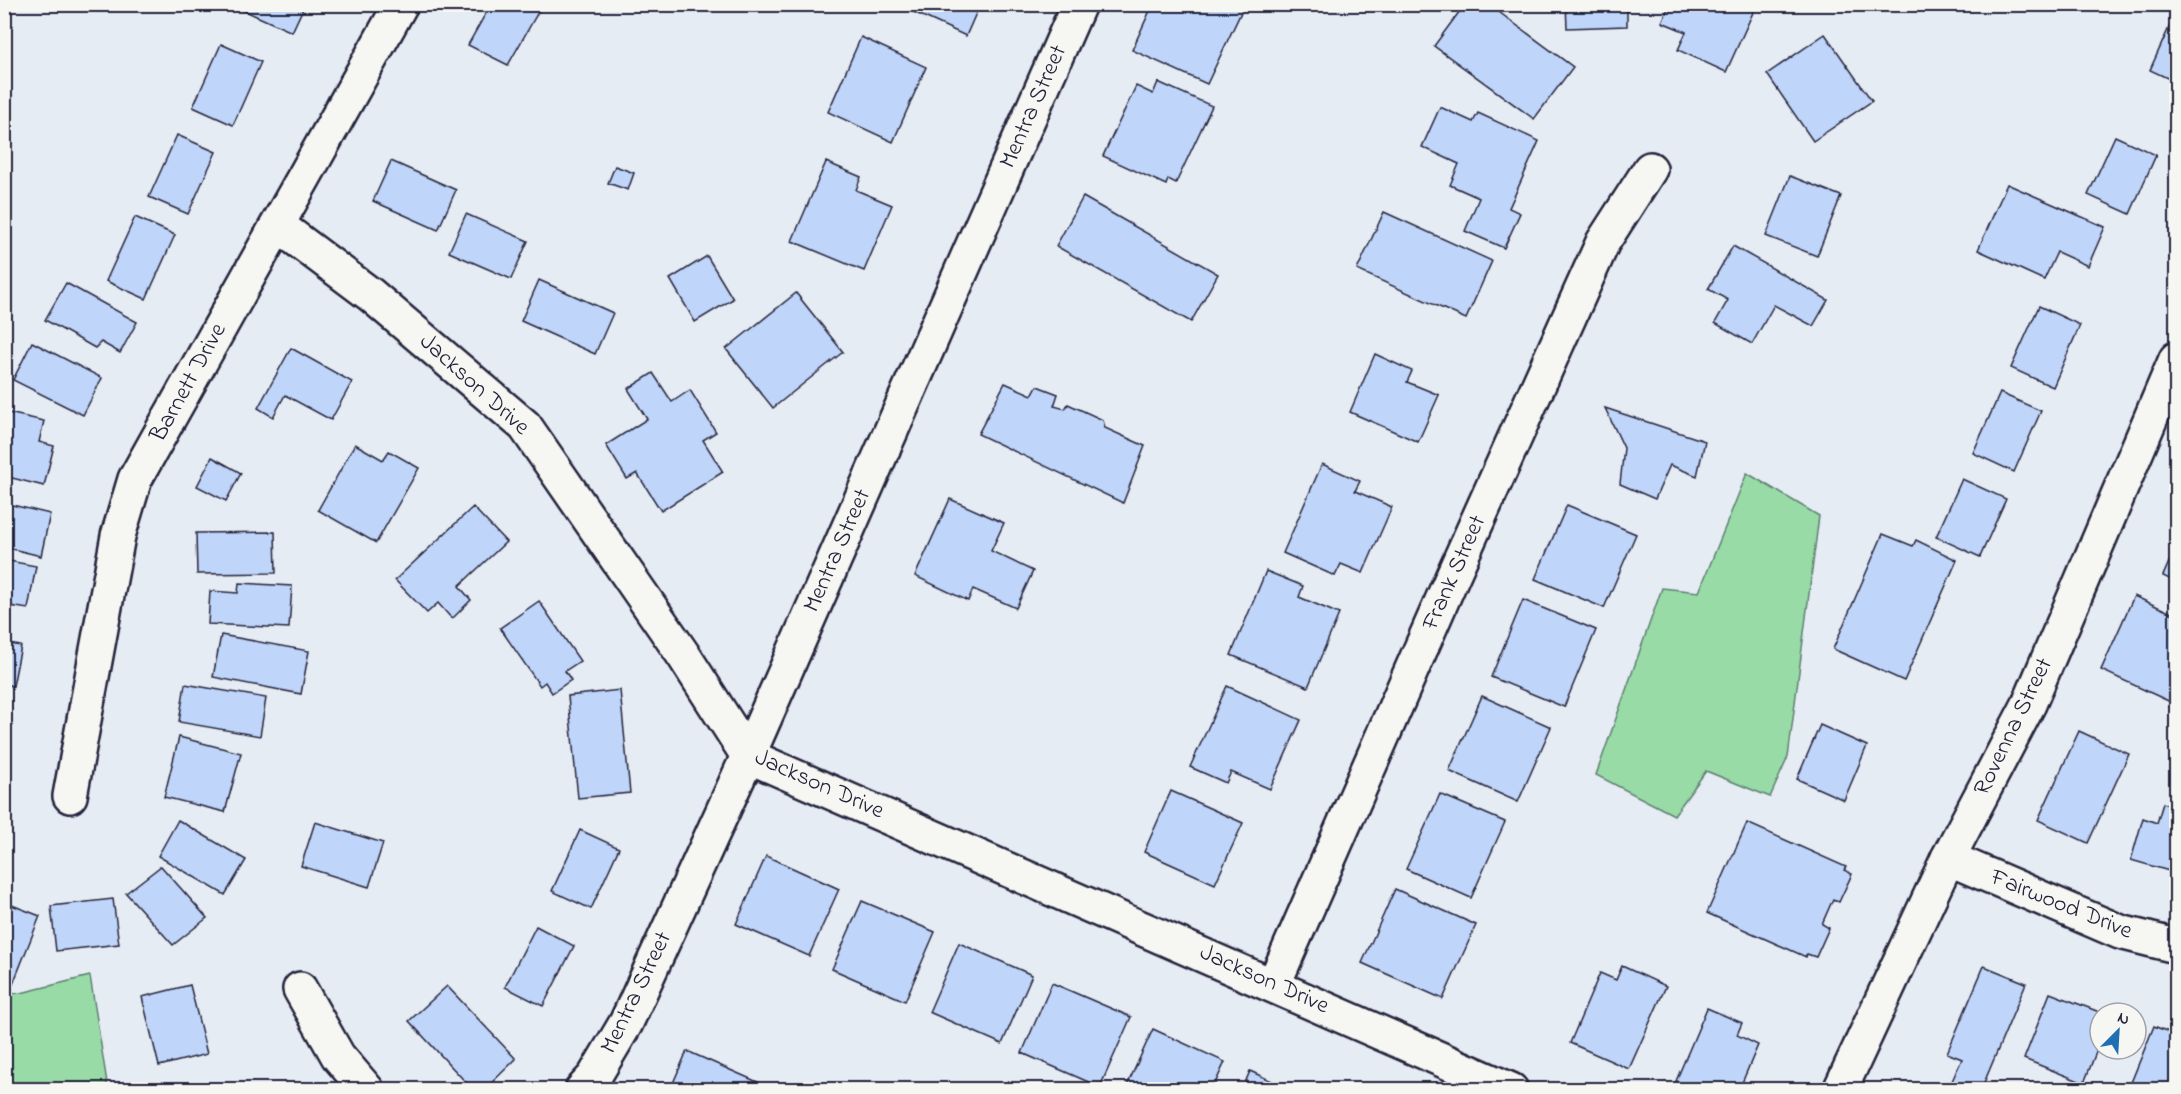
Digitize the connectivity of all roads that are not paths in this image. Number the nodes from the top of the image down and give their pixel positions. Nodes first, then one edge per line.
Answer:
1 (401, 4) edge
2 (1079, 4) edge
3 (1650, 168) dead end
4 (279, 226) junction
5 (2176, 359) edge
6 (748, 756) junction
7 (70, 795) dead end
8 (1948, 858) junction
9 (2176, 946) edge
10 (1274, 984) junction
11 (300, 989) dead end
12 (367, 1089) edge
13 (582, 1089) edge
14 (1511, 1089) edge
15 (1840, 1089) edge

1 - 4 street, Barnett Drive
2 - 6 street, Mentra Street
3 - 10 street, Frank Street
4 - 6 street, Jackson Drive
4 - 7 street, Barnett Drive
5 - 8 street, Rovenna Street
6 - 10 street, Jackson Drive
6 - 13 street, Mentra Street
8 - 9 street, Fairwood Drive
8 - 15 street, Rovenna Street
10 - 14 street, Jackson Drive
11 - 12 street

